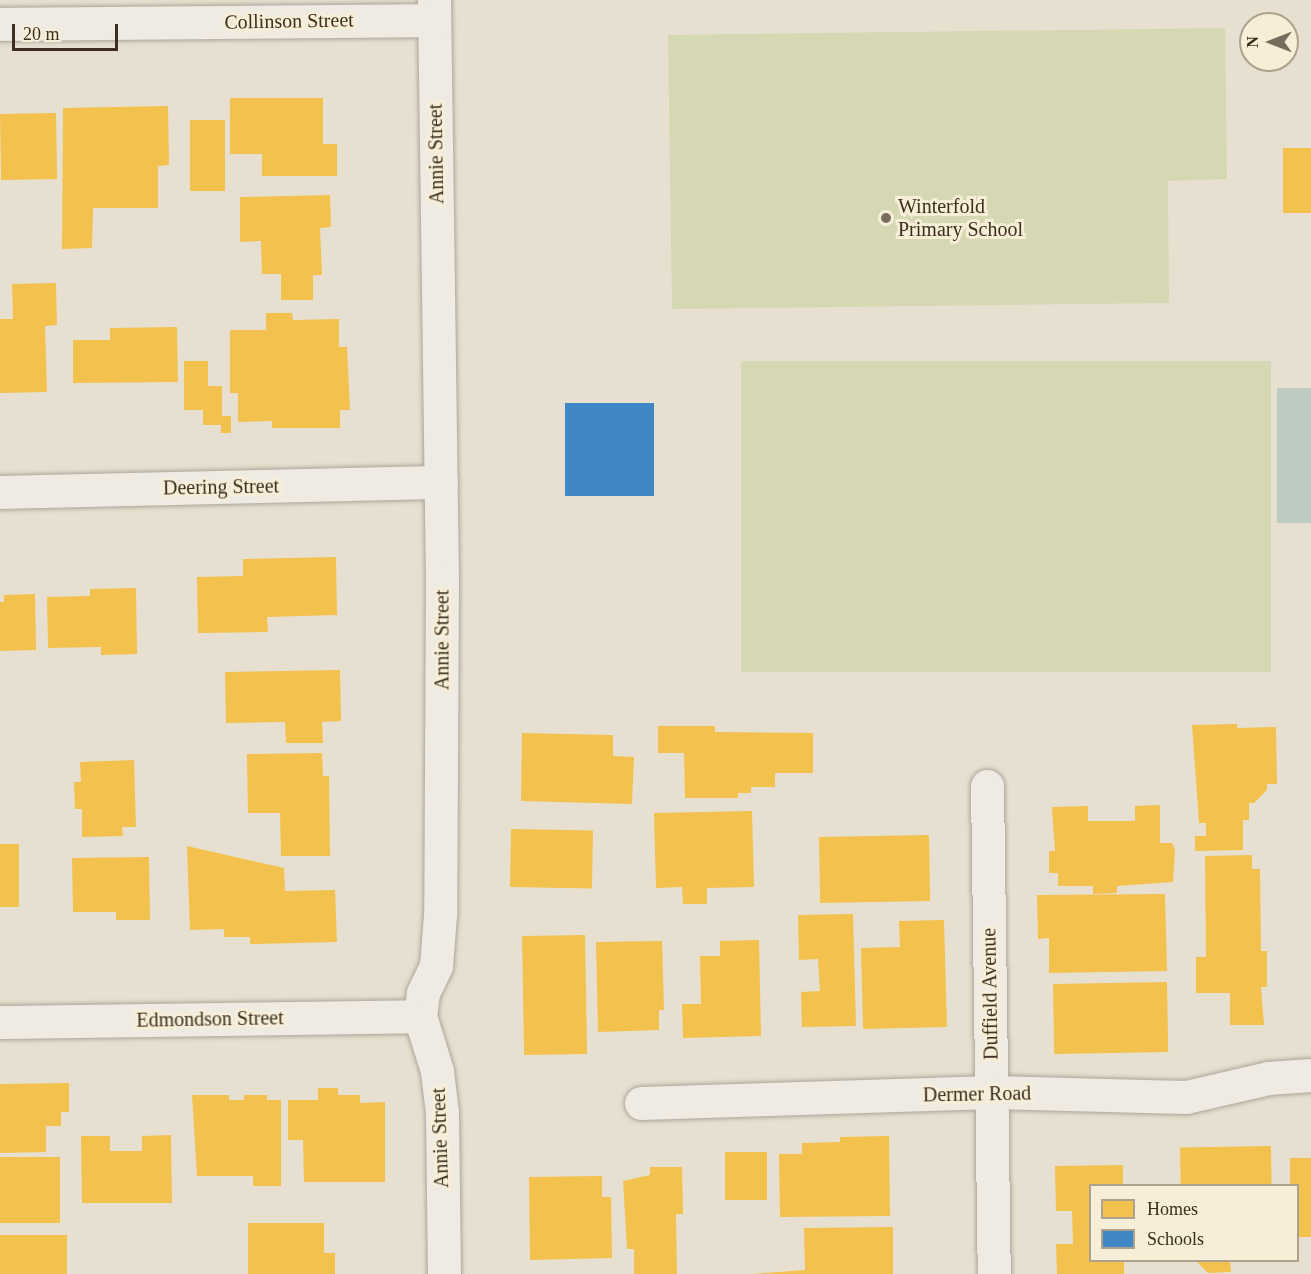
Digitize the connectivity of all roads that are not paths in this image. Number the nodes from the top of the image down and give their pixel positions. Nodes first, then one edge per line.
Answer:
1 (434, 10) edge
2 (0, 24) edge
3 (441, 482) junction
4 (0, 492) edge
5 (987, 786) dead end
6 (420, 1016) junction
7 (0, 1022) edge
8 (1311, 1076) edge
9 (992, 1092) junction
10 (641, 1103) dead end
11 (444, 1274) edge
12 (994, 1274) edge

1 - 2 street, Collinson Street
1 - 3 street, Annie Street
3 - 4 street, Deering Street
3 - 6 street, Annie Street
5 - 9 street, Duffield Avenue
6 - 7 street, Edmondson Street
6 - 11 street, Annie Street
8 - 9 street, Dermer Road
9 - 10 street, Dermer Road
9 - 12 street, Duffield Avenue

